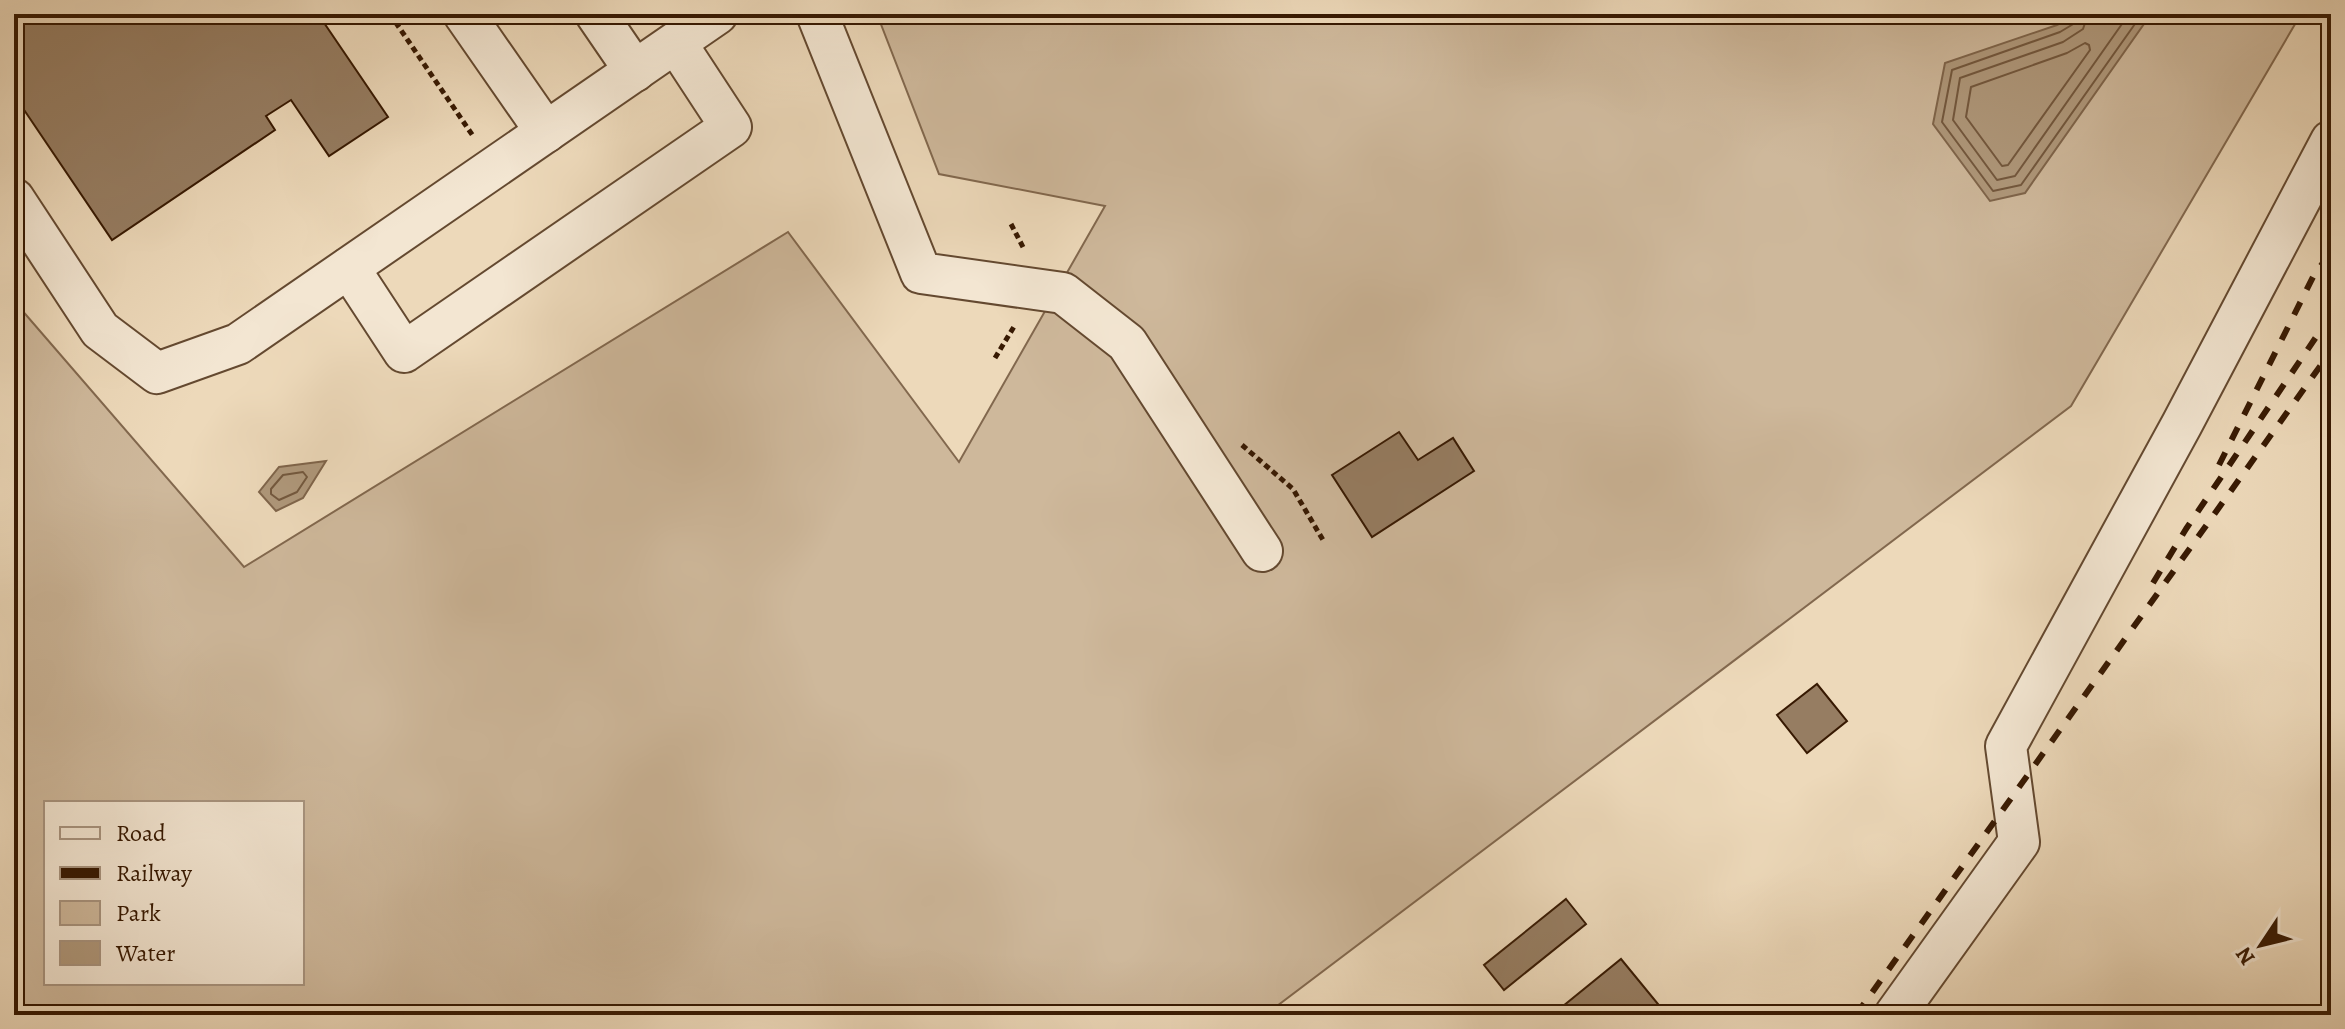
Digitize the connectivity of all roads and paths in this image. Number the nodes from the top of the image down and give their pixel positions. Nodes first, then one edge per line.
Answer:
1 (464, 14) edge
2 (596, 14) edge
3 (717, 14) edge
4 (817, 14) edge
5 (676, 43) junction
6 (635, 71) junction
7 (546, 132) junction
8 (2331, 141) edge
9 (14, 199) edge
10 (349, 268) junction
11 (1262, 551) dead end
12 (1895, 1015) edge

1 - 7 street
2 - 6 street
3 - 5 street
4 - 11 street
5 - 6 street
5 - 10 street
6 - 7 street
7 - 10 street
8 - 12 street
9 - 10 street

